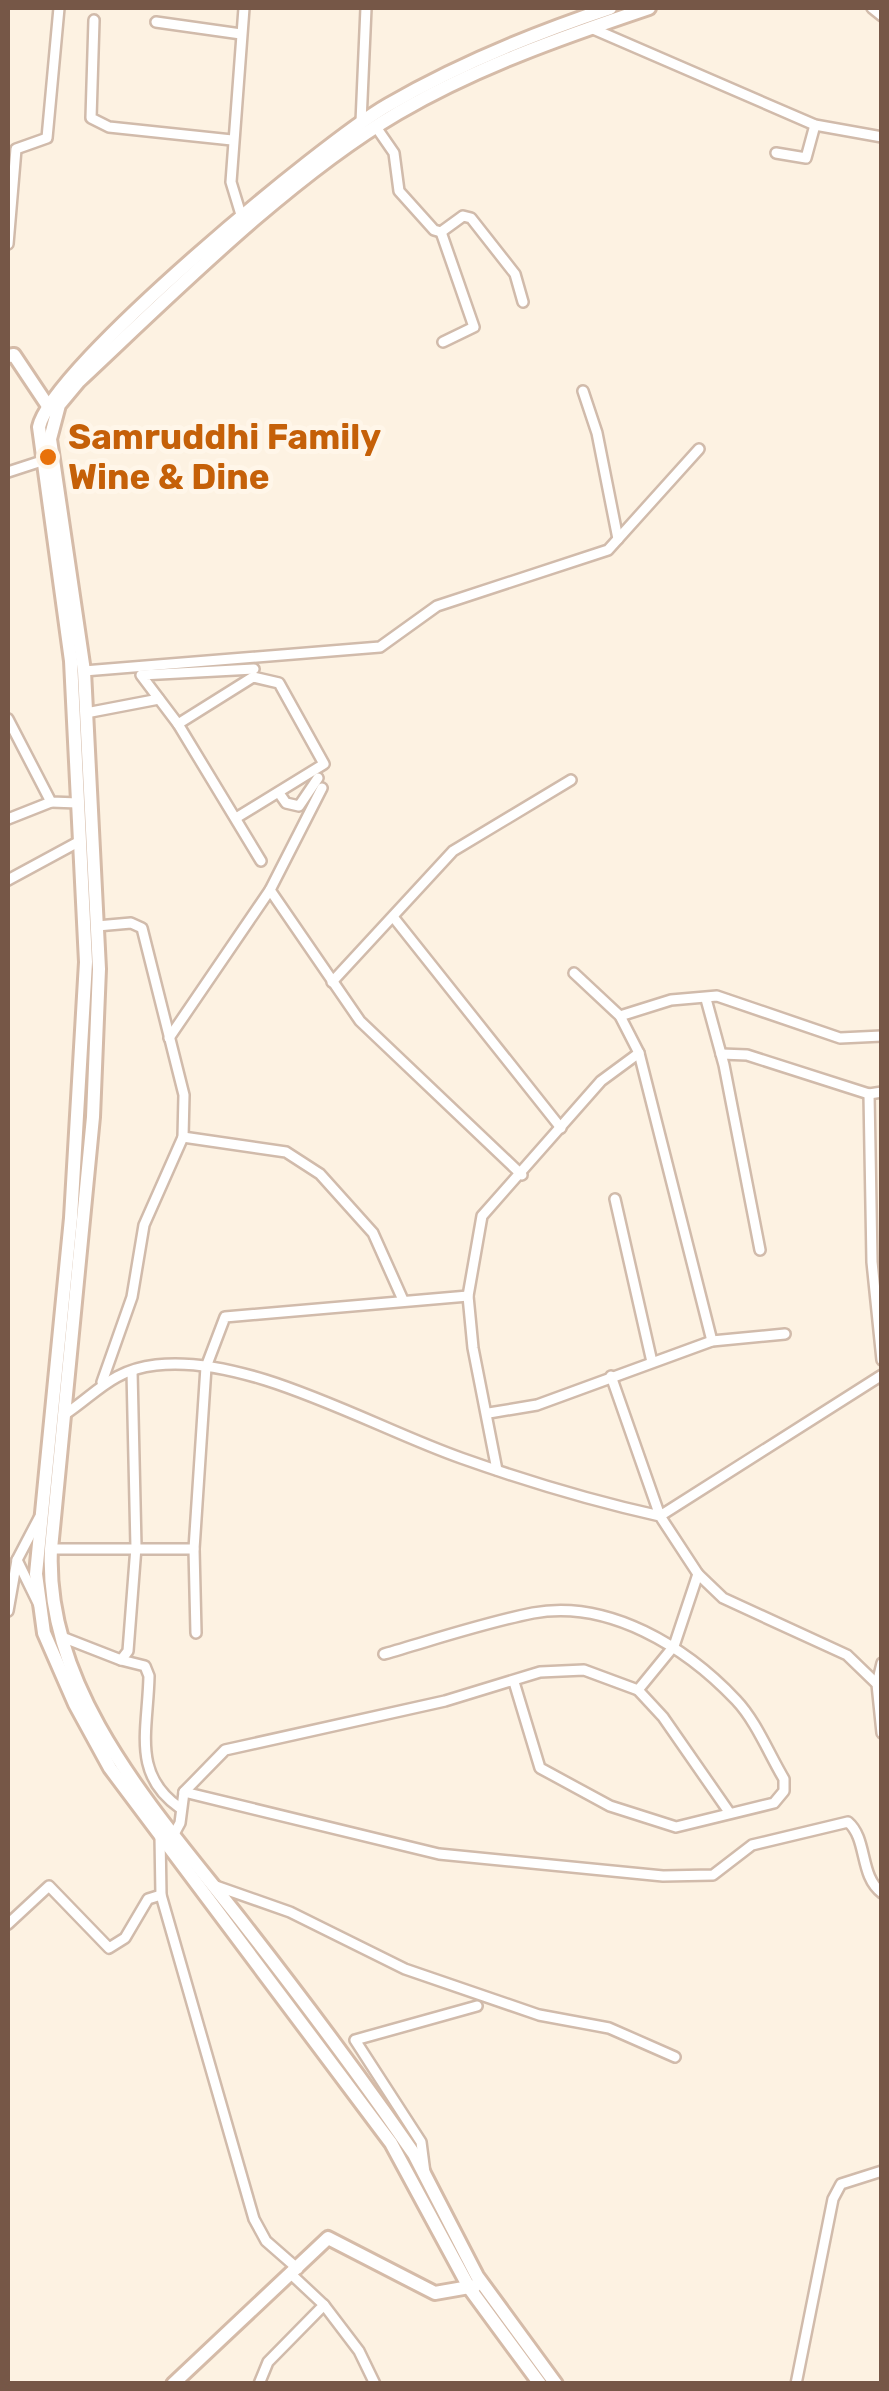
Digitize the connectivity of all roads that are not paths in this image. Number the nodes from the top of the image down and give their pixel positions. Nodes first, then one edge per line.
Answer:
1 (59, 8) edge
2 (244, 8) edge
3 (366, 8) edge
4 (610, 8) edge
5 (649, 8) edge
6 (872, 8) edge
7 (882, 16) edge
8 (94, 20) dead end
9 (156, 22) dead end
10 (591, 28) junction
11 (241, 34) junction
12 (362, 122) junction
13 (815, 126) junction
14 (376, 127) junction
15 (8, 136) edge
16 (882, 136) edge
17 (232, 140) junction
18 (16, 149) junction
19 (776, 153) dead end
20 (11, 195) edge
21 (242, 218) junction
22 (441, 232) junction
23 (8, 244) edge
24 (523, 302) dead end
25 (443, 342) dead end
26 (10, 353) edge
27 (582, 391) dead end
28 (50, 409) junction
29 (699, 449) dead end
30 (48, 459) junction
31 (8, 472) edge
32 (618, 539) junction
33 (254, 669) dead end
34 (84, 671) junction
35 (159, 698) junction
36 (86, 713) junction
37 (8, 719) edge
38 (178, 724) junction
39 (82, 754) junction
40 (572, 780) dead end
41 (280, 793) junction
42 (50, 802) junction
43 (78, 803) junction
44 (236, 818) junction
45 (8, 819) edge
46 (80, 841) junction
47 (261, 861) dead end
48 (8, 880) edge
49 (270, 890) junction
50 (89, 901) junction
51 (394, 918) junction
52 (96, 926) junction
53 (574, 973) dead end
54 (332, 982) junction
55 (706, 1000) junction
56 (620, 1016) junction
57 (882, 1036) edge
58 (169, 1038) junction
59 (639, 1052) junction
60 (721, 1054) junction
61 (882, 1092) edge
62 (869, 1094) junction
63 (561, 1128) junction
64 (183, 1137) junction
65 (522, 1174) junction
66 (615, 1198) dead end
67 (760, 1250) dead end
68 (468, 1296) junction
69 (404, 1300) junction
70 (785, 1334) dead end
71 (712, 1341) junction
72 (882, 1360) edge
73 (652, 1362) junction
74 (206, 1367) junction
75 (132, 1371) junction
76 (611, 1376) junction
77 (882, 1376) edge
78 (102, 1382) junction
79 (489, 1413) junction
80 (58, 1415) junction
81 (55, 1464) junction
82 (497, 1470) junction
83 (44, 1507) junction
84 (660, 1516) junction
85 (136, 1547) junction
86 (194, 1549) junction
87 (51, 1550) junction
88 (18, 1560) junction
89 (698, 1574) junction
90 (39, 1606) junction
91 (8, 1610) edge
92 (196, 1634) dead end
93 (59, 1636) junction
94 (674, 1646) junction
95 (384, 1654) dead end
96 (121, 1660) junction
97 (882, 1663) edge
98 (514, 1682) junction
99 (877, 1684) junction
100 (638, 1690) junction
101 (882, 1733) edge
102 (184, 1792) junction
103 (180, 1808) junction
104 (729, 1812) junction
105 (167, 1835) junction
106 (190, 1867) junction
107 (212, 1884) junction
108 (882, 1893) edge
109 (161, 1895) junction
110 (8, 1924) edge
111 (478, 2006) dead end
112 (675, 2057) dead end
113 (882, 2171) edge
114 (425, 2175) junction
115 (295, 2272) junction
116 (476, 2286) junction
117 (324, 2305) junction
118 (173, 2384) edge
119 (259, 2384) edge
120 (376, 2384) edge
121 (540, 2384) edge
122 (556, 2384) edge
123 (796, 2384) edge

1 - 18 street
2 - 11 street
3 - 12 street
4 - 12 main road
5 - 10 main road
6 - 7 street
8 - 17 street
9 - 11 street
10 - 13 street
10 - 14 main road
11 - 17 street
12 - 21 main road
13 - 16 street
13 - 19 street
14 - 22 street
14 - 28 main road
15 - 18 street
17 - 21 street
18 - 20 street
20 - 23 street
21 - 28 main road
22 - 24 street
22 - 25 street
26 - 28 main road
27 - 32 street
28 - 30 main road
29 - 32 street
30 - 31 street
30 - 34 main road
30 - 39 main road
32 - 34 street
33 - 35 street
34 - 36 main road
35 - 36 street
35 - 38 street
36 - 39 main road
37 - 42 street
38 - 41 street
38 - 44 street
39 - 43 main road
39 - 50 main road
40 - 51 street
41 - 44 street
41 - 49 street
42 - 43 street
42 - 45 street
43 - 46 main road
44 - 47 street
46 - 48 street
46 - 50 main road
49 - 54 street
49 - 58 street
50 - 52 main road
50 - 80 main road
51 - 54 street
51 - 63 street
52 - 58 street
52 - 80 main road
53 - 56 street
54 - 65 street
55 - 56 street
55 - 57 street
55 - 60 street
56 - 59 street
58 - 64 street
59 - 63 street
59 - 71 street
60 - 62 street
60 - 67 street
61 - 62 street
62 - 72 street
63 - 65 street
64 - 69 street
64 - 78 street
65 - 68 street
66 - 73 street
68 - 69 street
68 - 79 street
69 - 74 street
70 - 71 street
71 - 73 street
73 - 76 street
74 - 75 street
74 - 82 street
74 - 86 street
75 - 78 street
75 - 85 street
76 - 79 street
76 - 84 street
77 - 84 street
78 - 80 street
79 - 82 street
80 - 81 main road
81 - 83 main road
81 - 87 main road
82 - 84 street
83 - 88 street
83 - 90 main road
84 - 89 street
85 - 86 street
85 - 87 street
85 - 96 street
86 - 92 street
87 - 93 main road
88 - 90 street
88 - 91 street
89 - 94 street
89 - 99 street
90 - 105 main road
93 - 96 street
93 - 105 main road
94 - 95 street
94 - 100 street
94 - 104 street
96 - 103 street
97 - 99 street
98 - 100 street
98 - 102 street
98 - 104 street
99 - 101 street
100 - 104 street
102 - 103 street
102 - 108 street
103 - 105 street
105 - 106 main road
105 - 109 street
106 - 107 main road
106 - 116 main road
107 - 112 street
107 - 114 main road
109 - 110 street
109 - 115 street
111 - 114 street
113 - 123 street
114 - 116 main road
115 - 116 main road
115 - 117 street
115 - 118 main road
116 - 121 main road
116 - 122 main road
117 - 119 street
117 - 120 street

